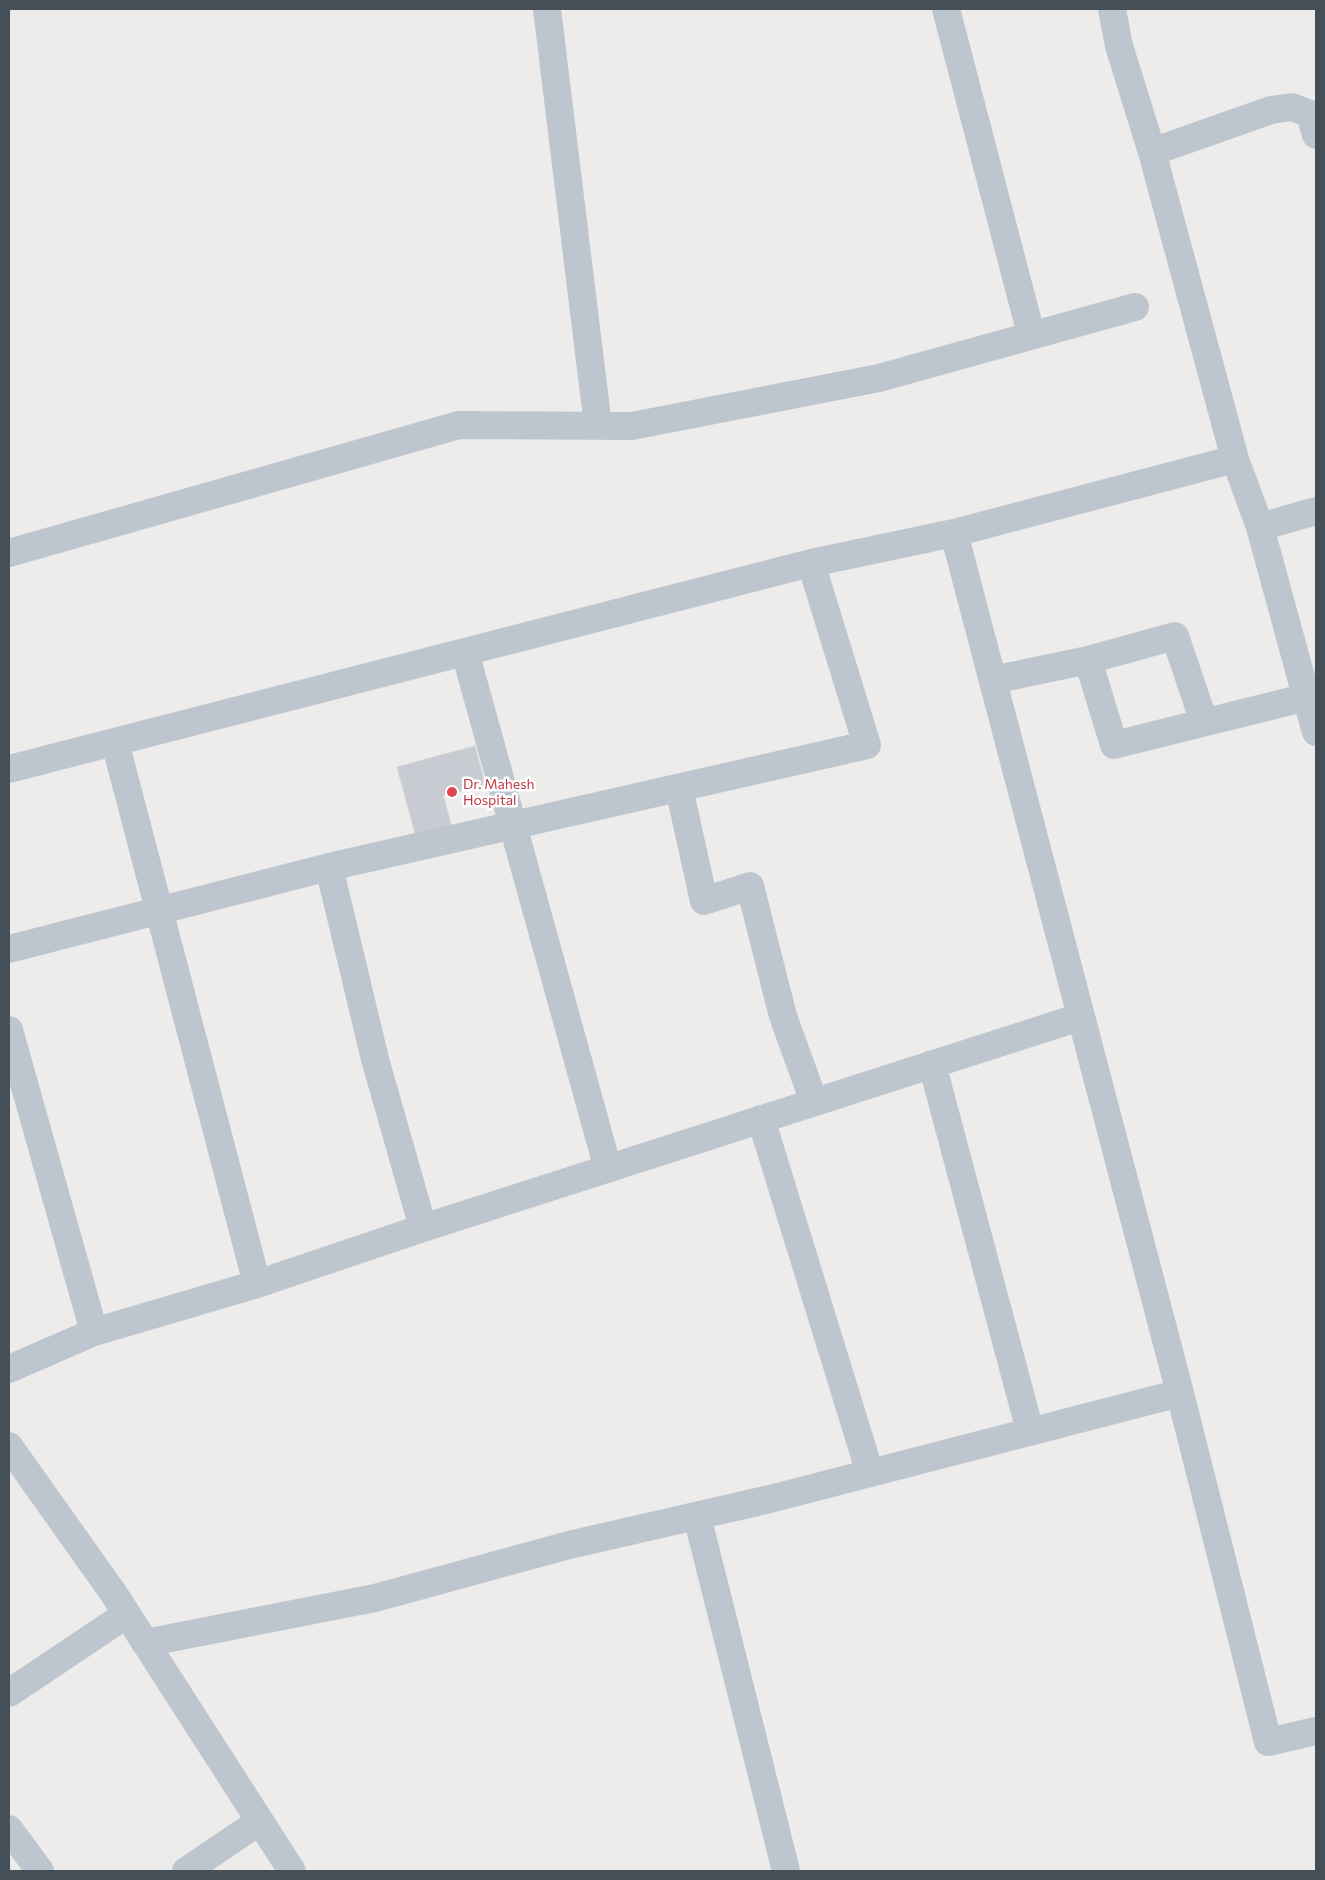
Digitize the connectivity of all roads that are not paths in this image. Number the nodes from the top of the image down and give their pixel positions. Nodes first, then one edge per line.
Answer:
1 (546, 9) edge
2 (946, 9) edge
3 (1112, 9) edge
4 (1316, 135) edge
5 (1152, 152) junction
6 (1135, 307) dead end
7 (1031, 334) junction
8 (598, 426) junction
9 (1235, 459) junction
10 (1316, 511) edge
11 (1260, 527) junction
12 (954, 533) junction
13 (9, 553) edge
14 (811, 562) junction
15 (465, 652) junction
16 (1088, 660) junction
17 (992, 680) junction
18 (1307, 696) junction
19 (1204, 722) junction
20 (1316, 732) edge
21 (115, 742) junction
22 (9, 769) edge
23 (679, 788) junction
24 (513, 826) junction
25 (329, 868) junction
26 (159, 911) junction
27 (9, 949) edge
28 (1080, 1017) junction
29 (9, 1030) edge
30 (932, 1064) junction
31 (814, 1102) junction
32 (761, 1119) junction
33 (608, 1169) junction
34 (423, 1228) junction
35 (257, 1284) junction
36 (94, 1332) junction
37 (9, 1369) edge
38 (1180, 1393) junction
39 (1030, 1431) junction
40 (9, 1446) edge
41 (870, 1473) junction
42 (697, 1516) junction
43 (127, 1614) junction
44 (145, 1643) junction
45 (9, 1693) edge
46 (1316, 1731) edge
47 (260, 1821) junction
48 (9, 1829) edge
49 (40, 1871) edge
50 (186, 1871) edge
51 (292, 1871) edge
52 (786, 1871) edge

1 - 8 street
2 - 7 street
3 - 5 street
4 - 5 street
5 - 9 street
6 - 7 street
7 - 8 street
8 - 13 street
9 - 11 street
9 - 12 street
10 - 11 street
11 - 18 street
12 - 14 street
12 - 17 street
14 - 15 street
14 - 23 street
15 - 21 street
15 - 24 street
16 - 17 street
16 - 19 street
16 - 19 street
17 - 28 street
18 - 19 street
18 - 20 street
21 - 22 street
21 - 26 street
23 - 24 street
23 - 31 street
24 - 25 street
24 - 33 street
25 - 26 street
25 - 34 street
26 - 27 street
26 - 35 street
28 - 30 street
28 - 38 street
29 - 36 street
30 - 31 street
30 - 39 street
31 - 32 street
32 - 33 street
32 - 41 street
33 - 34 street
34 - 35 street
35 - 36 street
36 - 37 street
38 - 39 street
38 - 46 street
39 - 41 street
40 - 43 street
41 - 42 street
42 - 44 street
42 - 52 street
43 - 44 street
43 - 45 street
44 - 47 street
47 - 50 street
47 - 51 street
48 - 49 street

